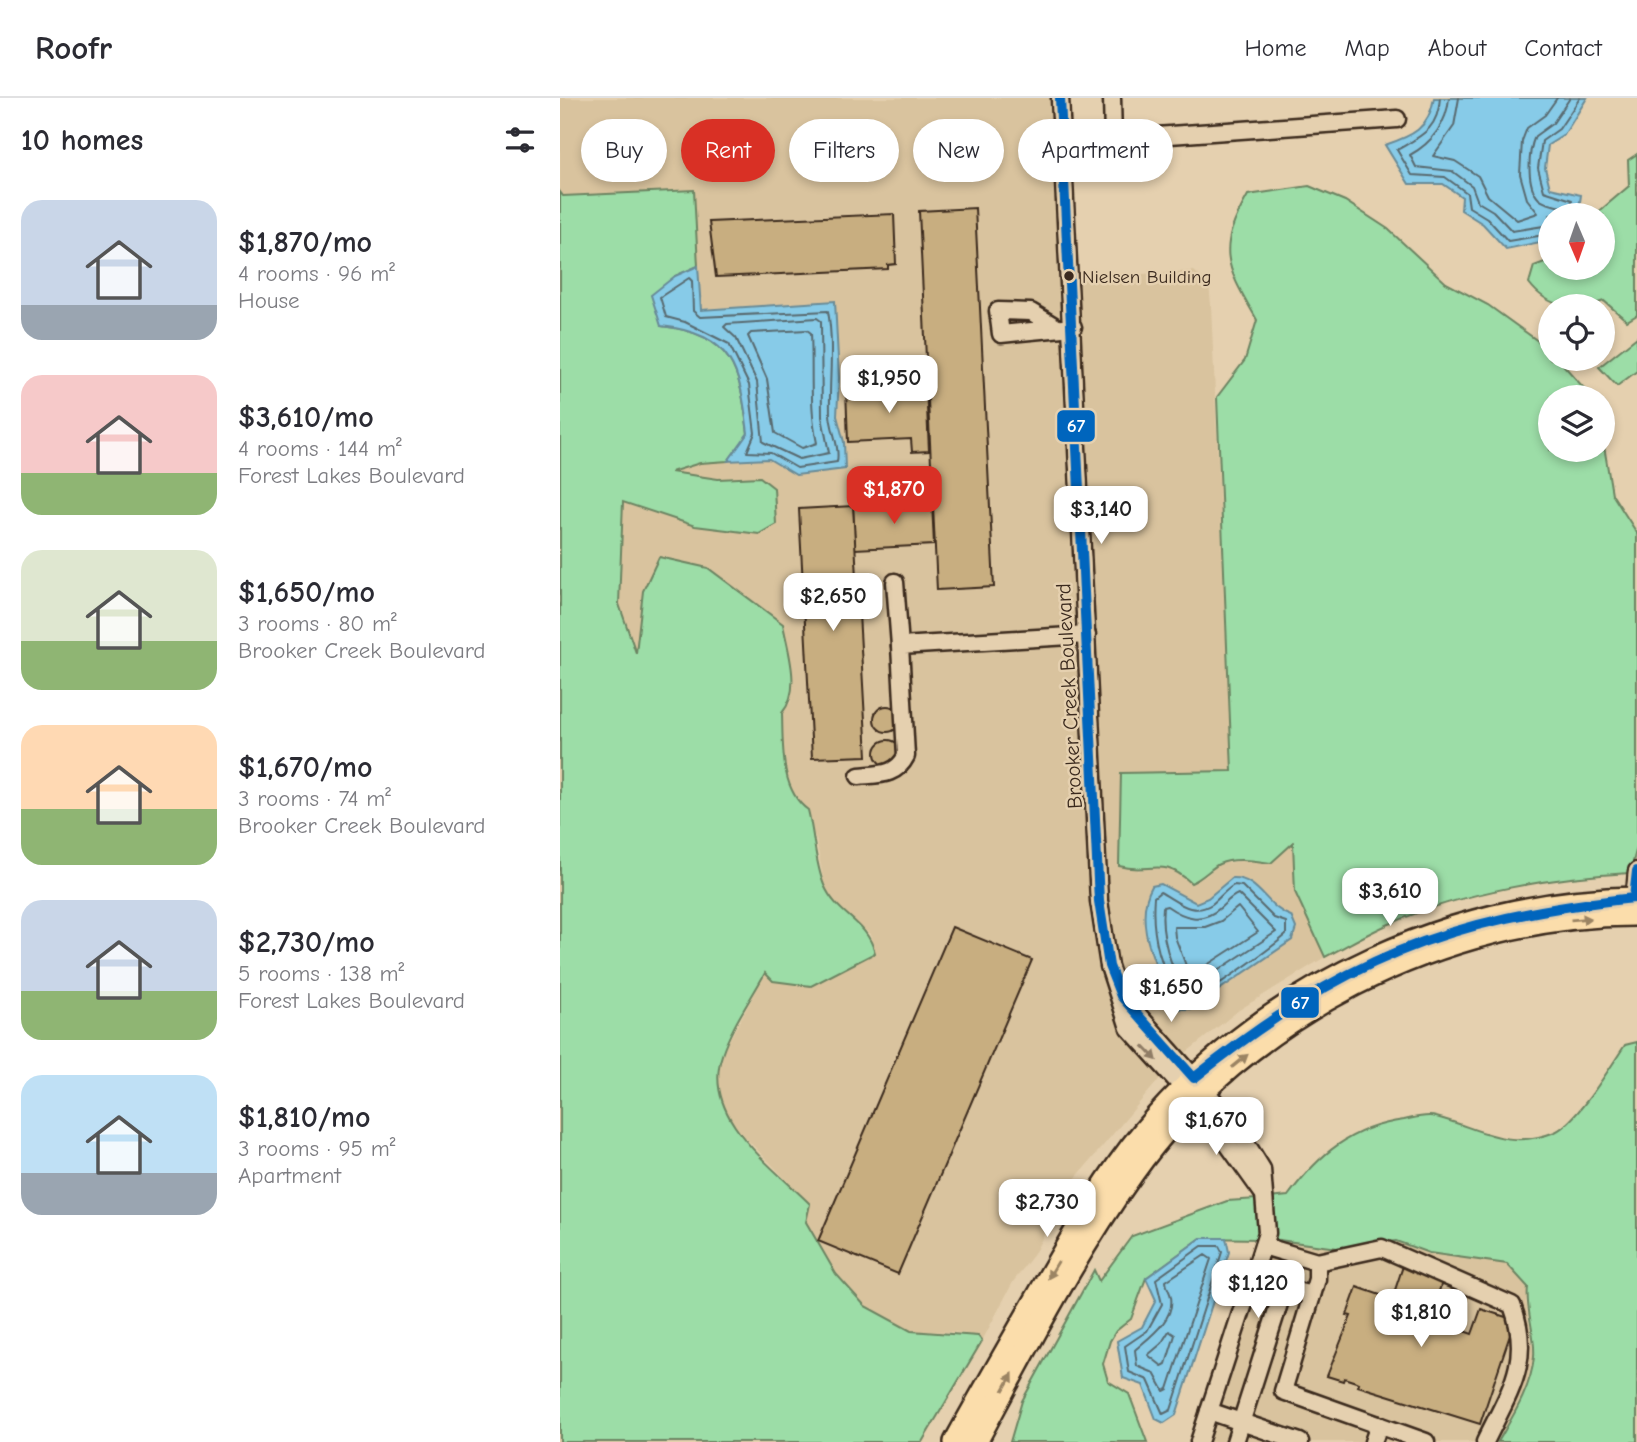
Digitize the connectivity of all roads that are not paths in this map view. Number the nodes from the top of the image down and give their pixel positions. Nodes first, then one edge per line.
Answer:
1 (1060, 98) edge
2 (1112, 98) edge
3 (1060, 119) edge
4 (1113, 119) edge
5 (1397, 119) dead end
6 (1173, 135) edge
7 (1063, 182) edge
8 (1056, 327) dead end
9 (1073, 327) junction
10 (895, 582) dead end
11 (1087, 635) junction
12 (900, 646) junction
13 (859, 776) dead end
14 (1637, 871) edge
15 (1635, 907) edge
16 (1195, 1089) junction
17 (1263, 1246) junction
18 (1317, 1262) junction
19 (1312, 1296) junction
20 (1209, 1411) junction
21 (1242, 1422) junction
22 (1379, 1425) junction
23 (955, 1442) edge
24 (976, 1442) edge
25 (1199, 1442) edge
26 (1236, 1442) edge
27 (1300, 1442) edge
28 (1373, 1442) edge
29 (1426, 1442) edge
30 (1485, 1442) edge

1 - 3 street, Brooker Creek Boulevard
2 - 4 street
5 - 6 street
7 - 9 street, Brooker Creek Boulevard
8 - 9 street
9 - 11 street, Brooker Creek Boulevard
10 - 12 street
11 - 12 street
11 - 16 street, Brooker Creek Boulevard
12 - 13 street
14 - 15 street
15 - 16 main road
16 - 17 street, Brooker Creek Boulevard
16 -> 23 main road
24 -> 16 main road
17 - 18 street
17 - 20 street, Brooker Creek Boulevard
18 - 19 street
18 - 30 street
19 - 21 street
19 - 22 street
20 - 21 street
20 - 25 street, Brooker Creek Boulevard
21 - 26 street
21 - 27 street
22 - 28 street
22 - 29 street

